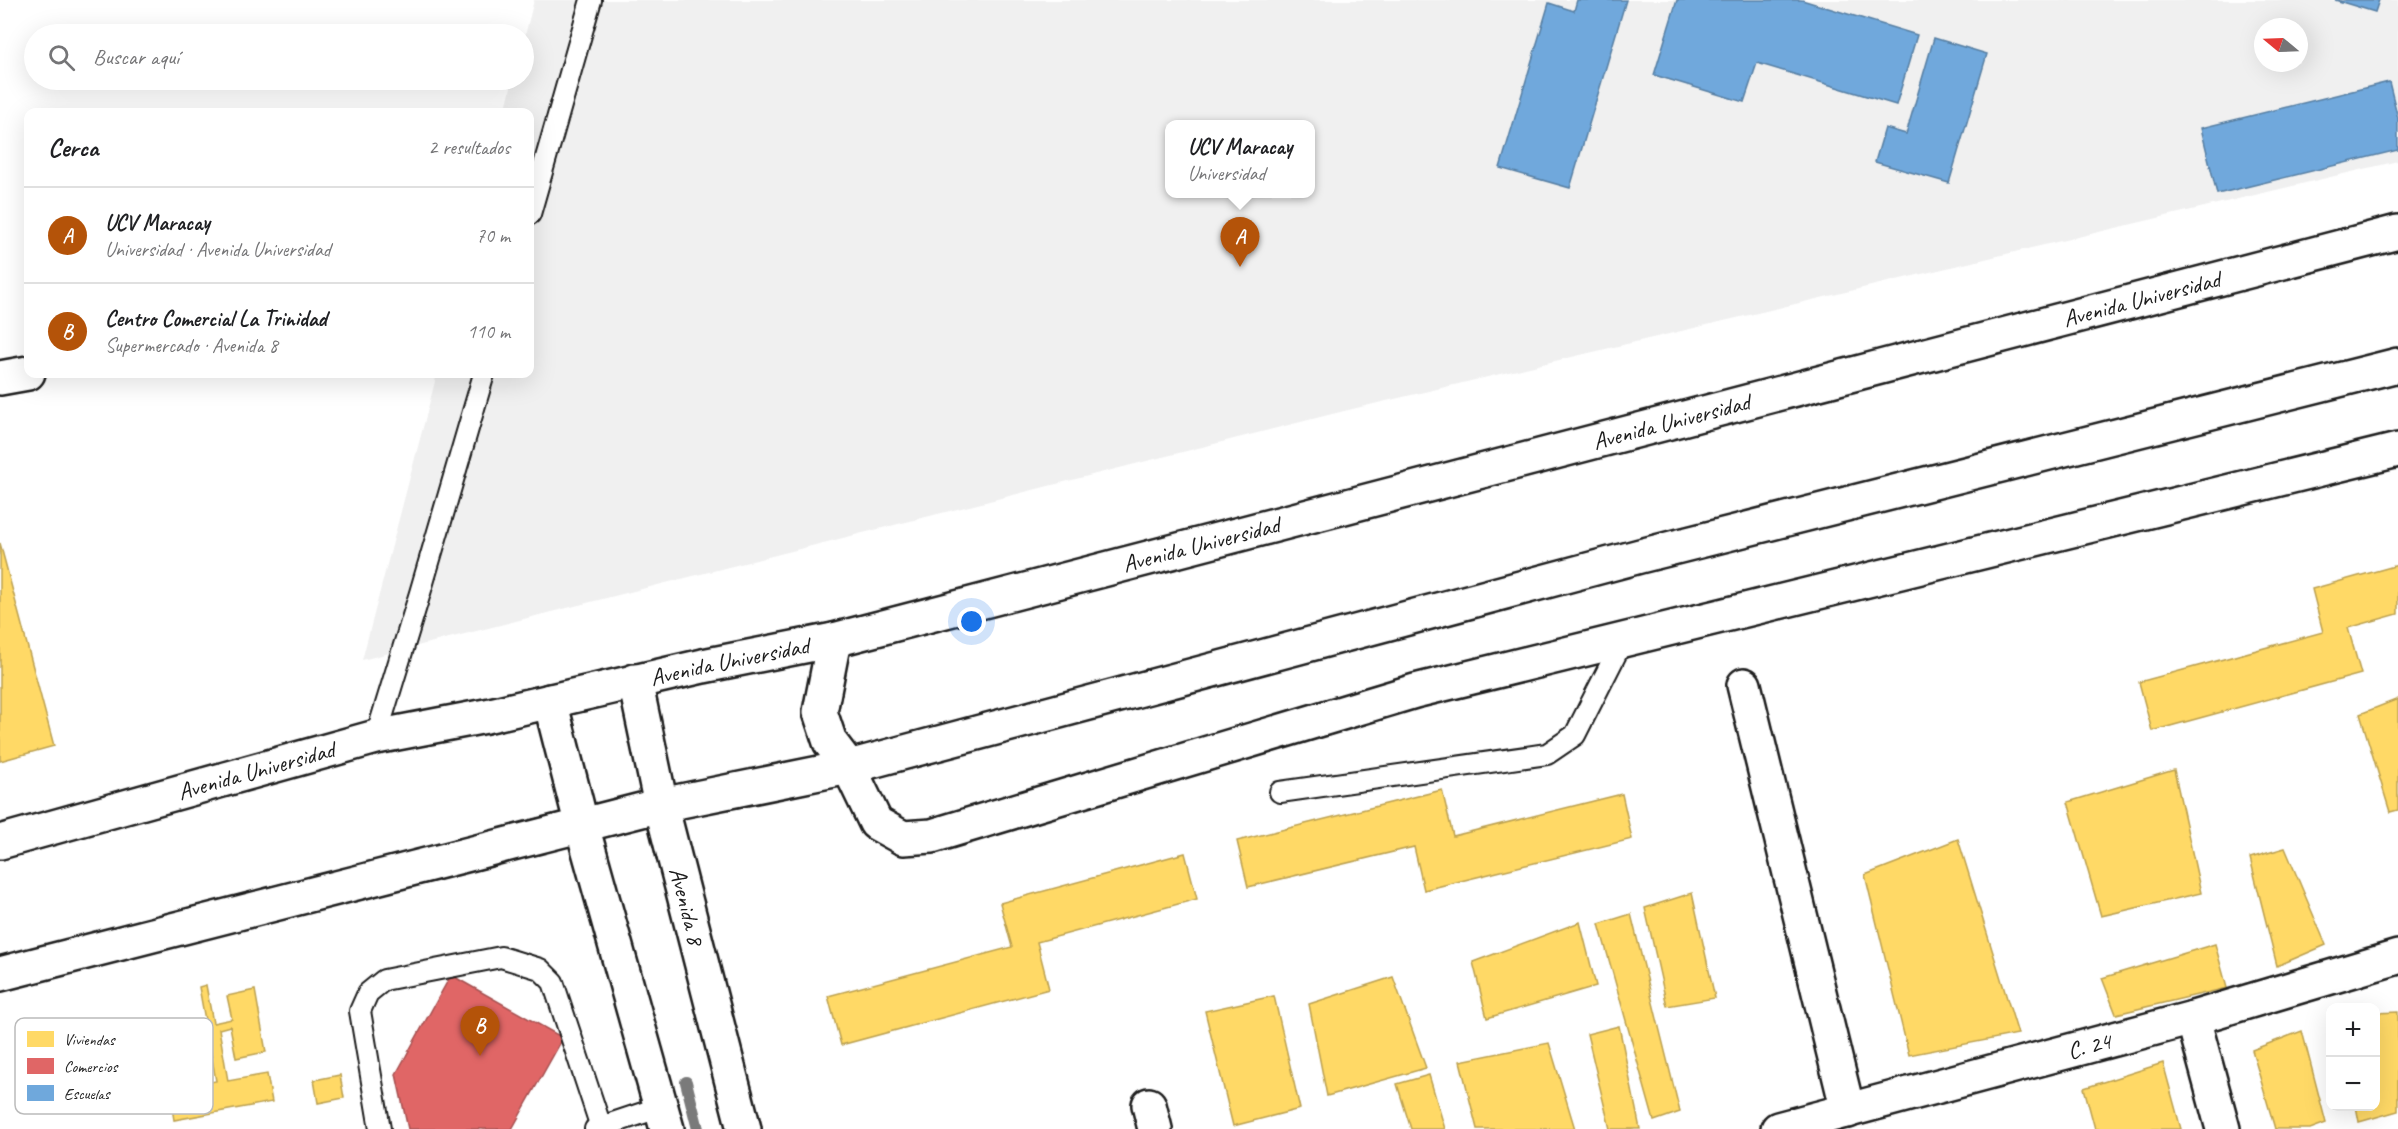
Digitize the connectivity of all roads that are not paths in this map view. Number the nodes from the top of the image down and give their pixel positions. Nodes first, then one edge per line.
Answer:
1 (591, 0) edge
2 (534, 200) edge
3 (2398, 232) edge
4 (2398, 365) edge
5 (24, 375) edge
6 (0, 378) edge
7 (483, 378) edge
8 (2398, 450) edge
9 (834, 640) junction
10 (1623, 640) junction
11 (635, 681) junction
12 (1744, 685) dead end
13 (550, 701) junction
14 (376, 737) junction
15 (849, 768) junction
16 (1280, 792) dead end
17 (661, 805) junction
18 (582, 826) junction
19 (0, 842) edge
20 (2398, 957) edge
21 (0, 974) edge
22 (2193, 1018) junction
23 (1848, 1111) junction
24 (664, 1118) edge
25 (598, 1128) edge
26 (381, 1129) edge
27 (744, 1129) edge
28 (1778, 1129) edge
29 (2223, 1129) edge

1 - 2 lane
3 - 9 main road, Avenida Universidad
4 - 15 main road
5 - 6 main road
7 - 14 lane
8 - 10 main road
9 - 11 main road, Avenida Universidad
9 - 15 main road
10 - 15 main road
10 - 16 lane
11 - 13 main road, Avenida Universidad
11 - 17 main road, Avenida 8
12 - 23 main road
13 - 14 main road, Avenida Universidad
13 - 18 main road
14 - 19 main road, Avenida Universidad
15 - 17 main road
17 - 18 main road
17 - 27 main road, Avenida 8
18 - 21 main road
18 - 24 main road
20 - 22 main road, C. 24
22 - 23 main road, C. 24
22 - 29 main road
23 - 28 main road, C. 24
24 - 25 lane
25 - 26 lane

